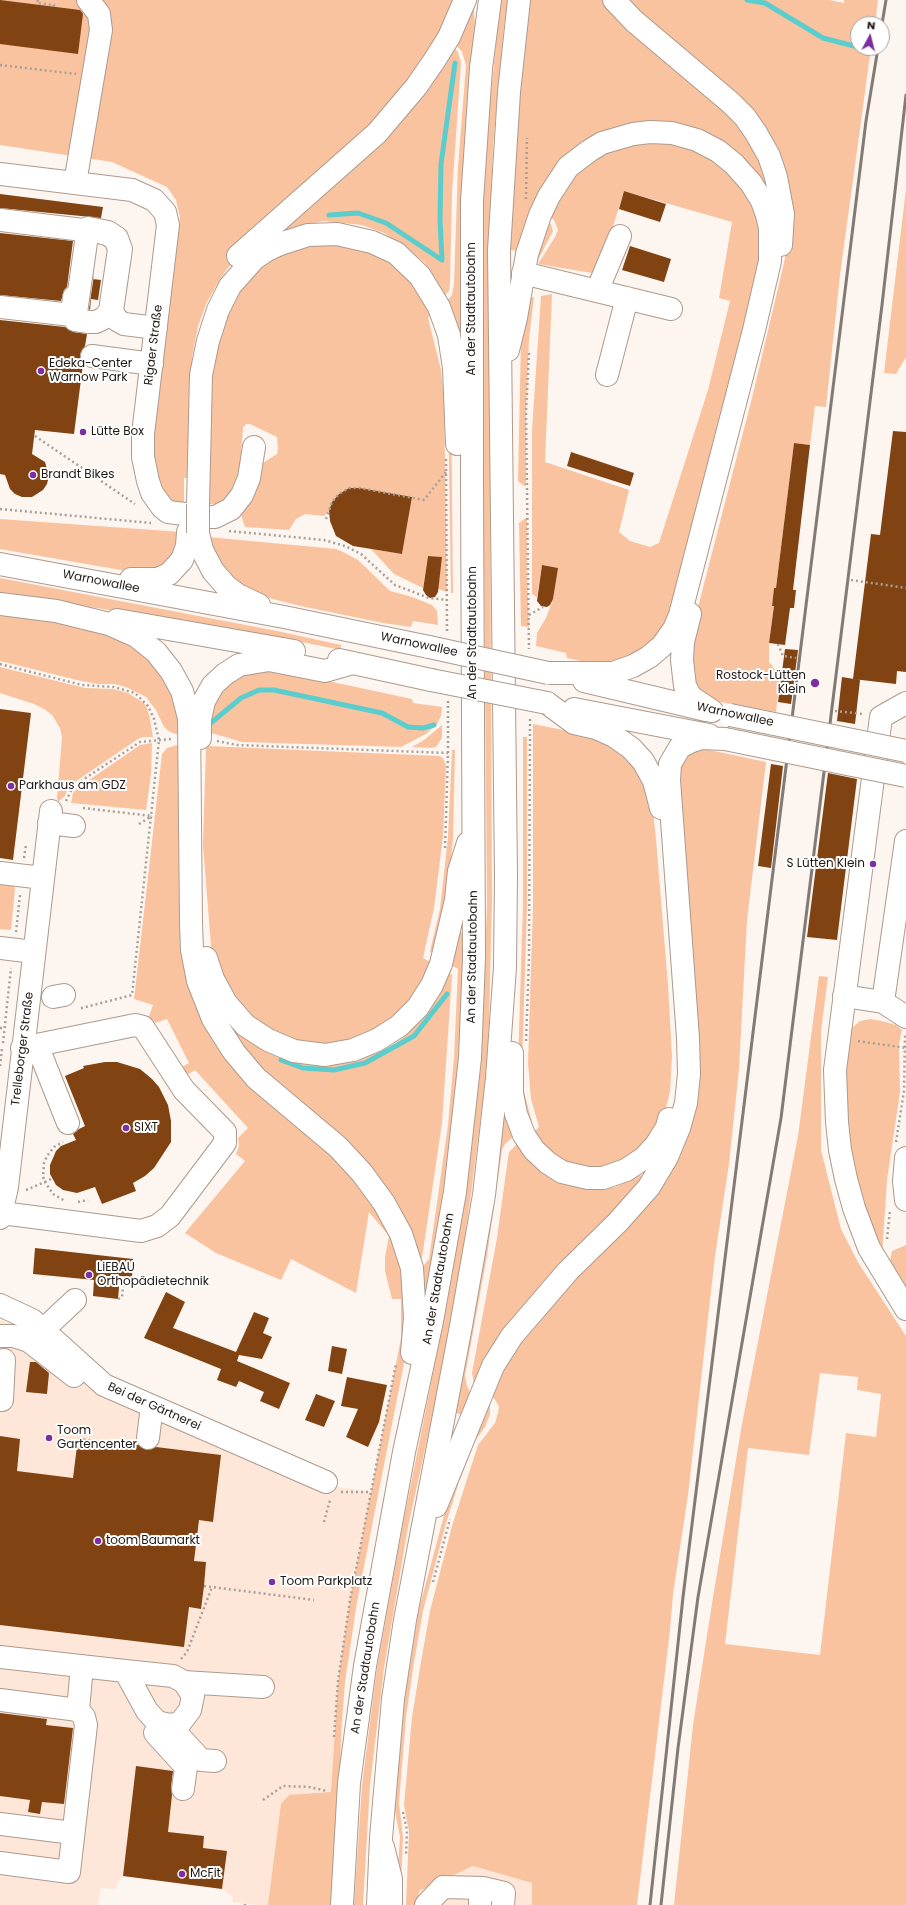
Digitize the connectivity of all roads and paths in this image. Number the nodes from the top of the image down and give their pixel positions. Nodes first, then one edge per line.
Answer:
1 (38, 0) edge
2 (88, 0) edge
3 (465, 0) edge
4 (490, 0) edge
5 (519, 0) edge
6 (614, 0) edge
7 (53, 7) dead end
8 (0, 65) edge
9 (94, 76) junction
10 (0, 174) edge
11 (75, 183) junction
12 (0, 220) edge
13 (91, 231) junction
14 (620, 236) dead end
15 (523, 273) junction
16 (597, 290) junction
17 (627, 298) junction
18 (0, 307) edge
19 (671, 309) dead end
20 (156, 328) junction
21 (92, 356) dead end
22 (152, 364) junction
23 (607, 375) dead end
24 (501, 380) junction
25 (35, 436) dead end
26 (254, 447) dead end
27 (446, 457) dead end
28 (446, 471) junction
29 (472, 481) junction
30 (144, 498) junction
31 (193, 503) junction
32 (0, 509) edge
33 (326, 520) dead end
34 (154, 524) dead end
35 (223, 531) dead end
36 (193, 533) junction
37 (0, 564) edge
38 (87, 579) junction
39 (851, 580) dead end
40 (906, 588) edge
41 (447, 600) junction
42 (0, 604) edge
43 (543, 607) dead end
44 (56, 611) junction
45 (529, 615) dead end
46 (284, 617) junction
47 (447, 637) dead end
48 (778, 644) dead end
49 (796, 658) dead end
50 (353, 663) junction
51 (0, 664) edge
52 (549, 673) junction
53 (448, 698) dead end
54 (547, 703) junction
55 (906, 703) edge
56 (835, 711) dead end
57 (721, 713) junction
58 (882, 716) junction
59 (725, 738) junction
60 (174, 739) dead end
61 (159, 740) junction
62 (216, 740) dead end
63 (906, 751) edge
64 (448, 753) junction
65 (906, 776) edge
66 (54, 813) junction
67 (152, 816) junction
68 (76, 817) joint
69 (475, 823) junction
70 (139, 824) dead end
71 (906, 842) edge
72 (445, 851) dead end
73 (0, 873) edge
74 (43, 878) junction
75 (0, 948) edge
76 (34, 952) junction
77 (505, 967) junction
78 (844, 996) junction
79 (62, 1001) dead end
80 (883, 1002) junction
81 (906, 1017) edge
82 (0, 1028) edge
83 (4, 1028) dead end
84 (906, 1029) edge
85 (839, 1038) junction
86 (30, 1047) junction
87 (905, 1048) edge
88 (7, 1117) edge
89 (68, 1123) joint
90 (900, 1154) edge
91 (51, 1178) dead end
92 (45, 1182) junction
93 (20, 1192) dead end
94 (88, 1200) dead end
95 (70, 1202) dead end
96 (75, 1202) dead end
97 (898, 1202) edge
98 (1, 1216) edge
99 (887, 1243) dead end
100 (124, 1277) dead end
101 (118, 1299) dead end
102 (75, 1300) dead end
103 (0, 1305) edge
104 (906, 1309) edge
105 (43, 1330) junction
106 (0, 1336) edge
107 (4, 1360) dead end
108 (397, 1360) dead end
109 (0, 1400) edge
110 (151, 1414) junction
111 (148, 1438) dead end
112 (404, 1452) junction
113 (251, 1460) dead end
114 (333, 1489) junction
115 (371, 1492) junction
116 (450, 1518) dead end
117 (324, 1522) dead end
118 (421, 1536) junction
119 (204, 1586) dead end
120 (212, 1587) junction
121 (431, 1589) dead end
122 (314, 1600) dead end
123 (0, 1657) edge
124 (179, 1660) dead end
125 (82, 1666) junction
126 (125, 1671) junction
127 (184, 1682) junction
128 (263, 1687) dead end
129 (0, 1700) edge
130 (78, 1710) junction
131 (162, 1729) junction
132 (334, 1745) dead end
133 (215, 1761) dead end
134 (183, 1789) dead end
135 (327, 1791) dead end
136 (263, 1800) dead end
137 (402, 1805) dead end
138 (0, 1824) edge
139 (73, 1833) junction
140 (381, 1838) junction
141 (406, 1860) dead end
142 (0, 1863) edge
143 (481, 1896) edge
144 (342, 1905) edge
145 (378, 1905) edge
146 (391, 1905) edge
147 (426, 1905) edge
148 (503, 1905) edge

1 - 7 path
2 - 9 main road
3 - 31 main road
4 - 29 main road, An der Stadtautobahn
5 - 24 main road
6 - 57 main road
8 - 9 path
9 - 11 main road
10 - 11 main road, Rigaer Straße
11 - 20 main road, Rigaer Straße
12 - 13 main road
13 - 18 main road
13 - 20 main road
14 - 16 main road
15 - 16 main road
15 - 24 main road
15 - 52 main road
16 - 17 main road
17 - 19 main road
17 - 23 main road
20 - 22 main road, Rigaer Straße
21 - 22 main road
22 - 30 main road, Rigaer Straße
24 - 77 main road
25 - 30 path
26 - 30 main road, Rigaer Straße
27 - 28 path
28 - 33 path
28 - 41 path
29 - 31 main road
29 - 69 main road, An der Stadtautobahn
31 - 36 main road, bridge
32 - 34 path
35 - 41 path
36 - 38 main road
36 - 46 main road
37 - 38 main road, Warnowallee
38 - 46 main road, Warnowallee
39 - 40 path
41 - 47 path
42 - 44 main road
43 - 45 path
44 - 50 main road, Warnowallee
44 - 112 main road
46 - 52 main road, Warnowallee, bridge
48 - 49 path
50 - 54 main road, Warnowallee, bridge
50 - 69 main road
51 - 61 path
52 - 57 main road, Warnowallee
53 - 64 path
54 - 59 main road, Warnowallee
54 - 77 main road
55 - 58 main road
56 - 58 path
57 - 63 main road, Warnowallee, bridge
58 - 78 main road
59 - 65 main road, Warnowallee, bridge
59 - 118 main road
60 - 61 path
61 - 66 path
61 - 67 path
62 - 64 path
64 - 72 path
66 - 68 main road
66 - 74 main road, Trelleborger Straße
67 - 68 path
67 - 70 path
67 - 79 path
69 - 112 main road, An der Stadtautobahn
71 - 80 main road
73 - 74 main road
74 - 76 main road, Trelleborger Straße
75 - 76 main road
76 - 86 main road, Trelleborger Straße
77 - 118 main road
78 - 80 main road
78 - 85 main road
80 - 81 main road
82 - 83 path
84 - 87 path
85 - 87 path
85 - 104 main road
86 - 88 main road, Trelleborger Straße
86 - 89 main road
86 - 98 main road
87 - 90 path
88 - 98 main road, Trelleborger Straße
89 - 92 path
90 - 97 main road
91 - 92 path
92 - 93 path
92 - 95 path
94 - 96 path
97 - 99 path
100 - 101 path
102 - 105 main road
103 - 105 main road, Bei der Gärtnerei
105 - 114 main road, Bei der Gärtnerei
106 - 110 main road
107 - 109 main road
108 - 115 path
110 - 111 main road
110 - 113 main road
112 - 144 main road, An der Stadtautobahn
114 - 115 path
114 - 117 path
115 - 132 path
116 - 121 path
118 - 140 main road
119 - 120 path
120 - 122 path
120 - 124 path
123 - 125 main road
125 - 126 main road
125 - 130 main road
126 - 127 main road
126 - 131 main road
127 - 128 main road
127 - 131 main road
129 - 130 main road
130 - 139 main road
131 - 133 main road
131 - 134 main road
135 - 136 path
137 - 141 path
138 - 139 main road
139 - 142 main road
140 - 145 main road
140 - 146 main road
143 - 147 main road
143 - 148 main road

